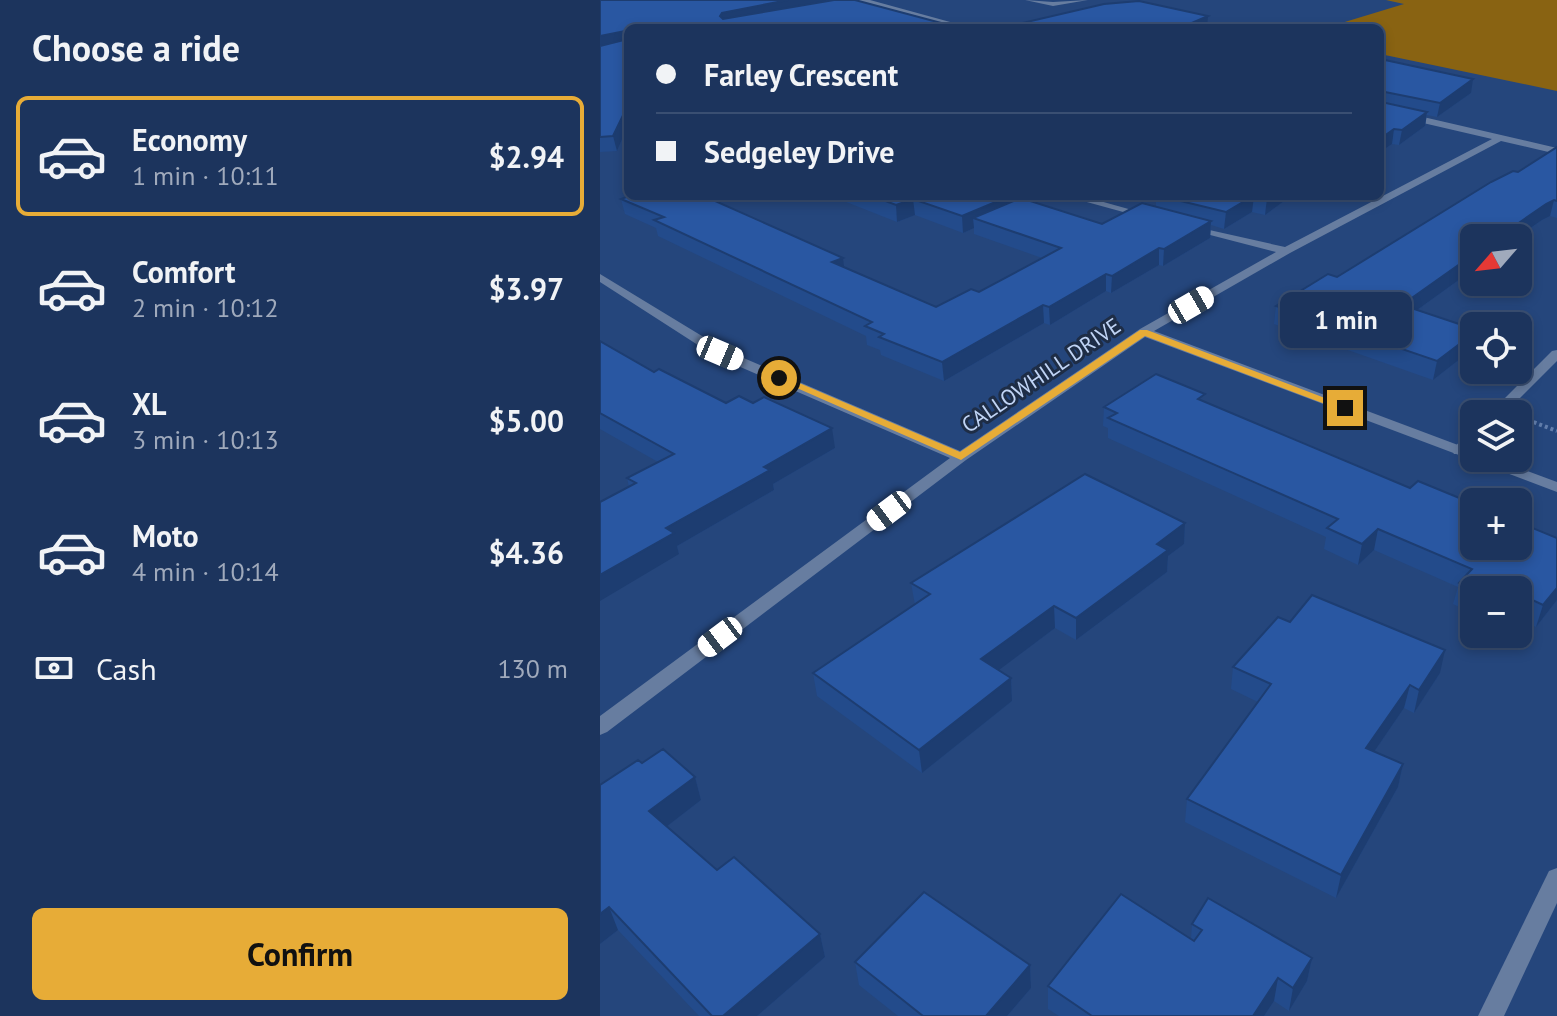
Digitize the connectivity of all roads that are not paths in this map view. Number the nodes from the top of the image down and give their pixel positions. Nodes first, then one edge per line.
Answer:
1 (863, 0) edge
2 (1028, 0) edge
3 (1085, 0) edge
4 (833, 7) edge
5 (954, 24) edge
6 (1384, 111) edge
7 (1500, 138) junction
8 (1557, 151) edge
9 (1384, 199) edge
10 (1086, 200) edge
11 (1383, 200) edge
12 (1154, 217) edge
13 (1184, 225) edge
14 (1286, 251) junction
15 (600, 277) edge
16 (1144, 332) junction
17 (1557, 354) edge
18 (1510, 400) edge
19 (1459, 451) edge
20 (961, 457) junction
21 (1516, 472) edge
22 (1557, 487) edge
23 (600, 727) edge
24 (1557, 878) edge
25 (1491, 1016) edge

1 - 4 street
1 - 5 street
2 - 3 street
6 - 7 street
7 - 8 street
7 - 9 street, CALLOWHILL DRIVE
10 - 12 street
11 - 14 street, CALLOWHILL DRIVE
13 - 14 street
14 - 16 street, CALLOWHILL DRIVE
15 - 20 street
16 - 19 street
16 - 20 street, CALLOWHILL DRIVE
17 - 18 street
20 - 23 street, CALLOWHILL DRIVE
21 - 22 street
24 - 25 street

